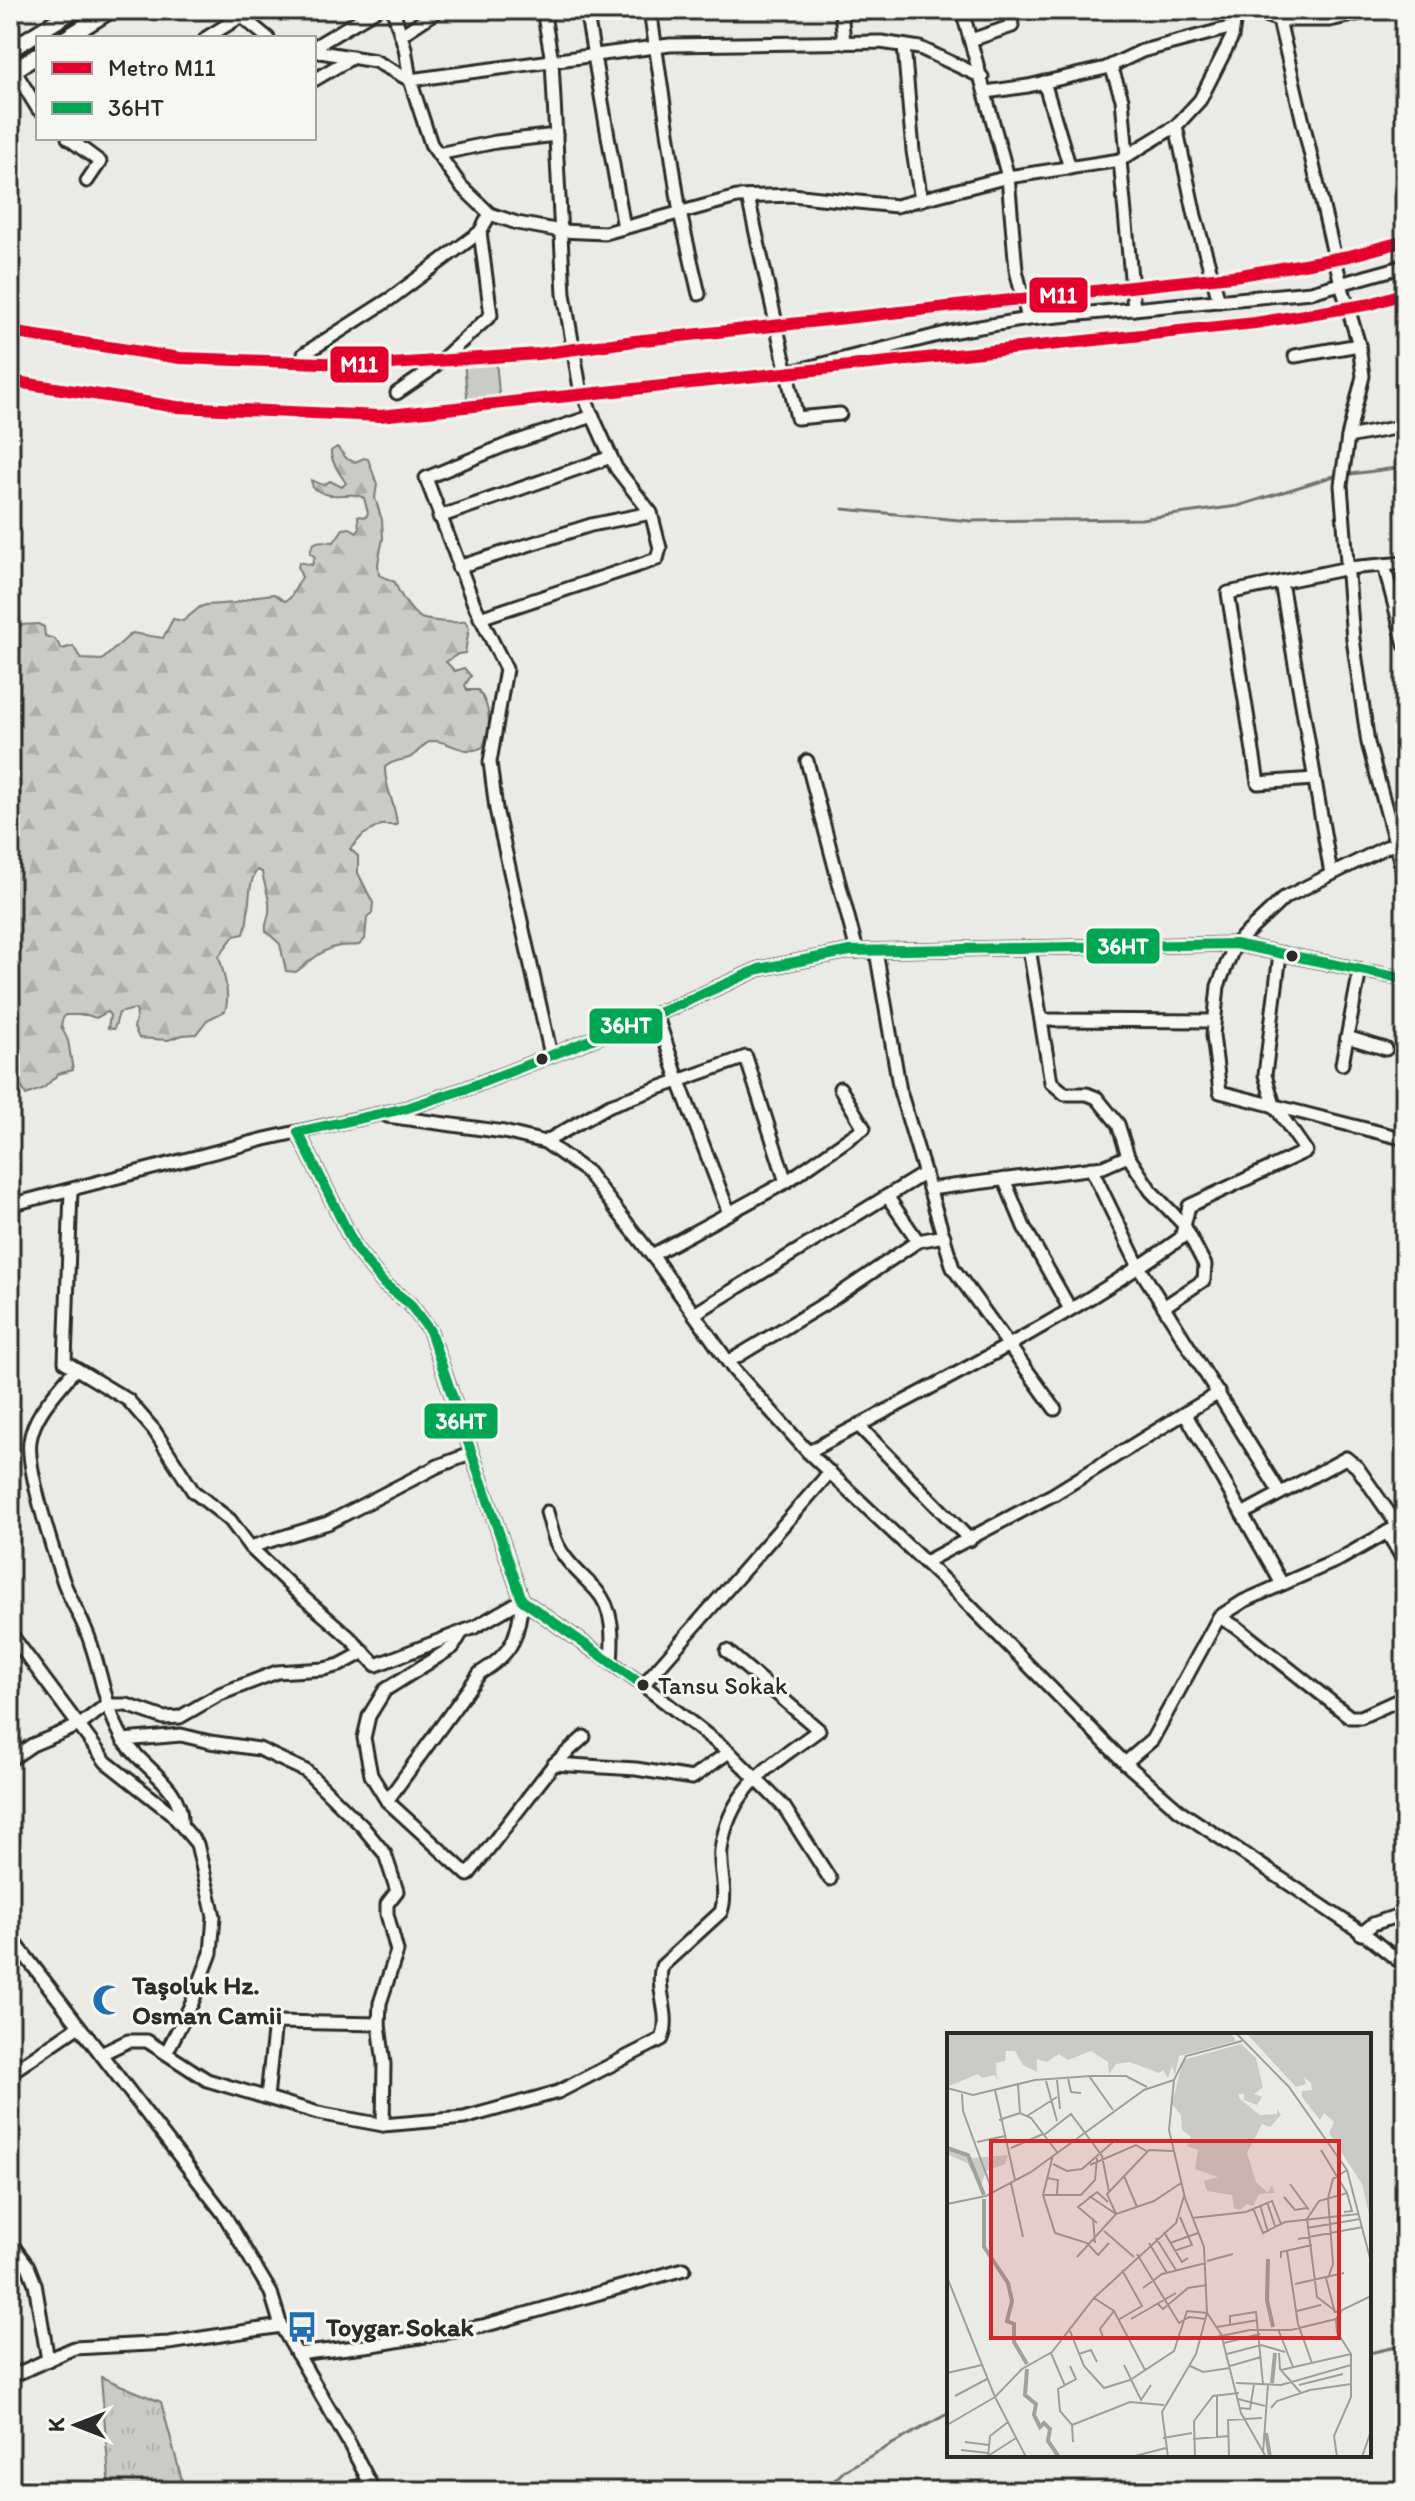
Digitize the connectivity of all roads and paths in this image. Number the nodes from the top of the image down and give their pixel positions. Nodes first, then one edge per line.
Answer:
1 (74, 10) edge
2 (111, 10) edge
3 (376, 10) edge
4 (393, 10) edge
5 (439, 10) edge
6 (543, 10) edge
7 (586, 10) edge
8 (650, 10) edge
9 (841, 10) edge
10 (962, 10) edge
11 (1010, 10) edge
12 (1236, 10) edge
13 (1250, 10) edge
14 (1374, 10) edge
15 (243, 12) edge
16 (1279, 20) junction
17 (1233, 27) junction
18 (401, 35) junction
19 (69, 36) edge
20 (209, 36) edge
21 (266, 36) edge
22 (971, 40) junction
23 (844, 43) junction
24 (904, 46) junction
25 (656, 47) junction
26 (316, 48) edge
27 (316, 49) edge
28 (10, 50) edge
29 (595, 55) junction
30 (36, 56) edge
31 (353, 57) junction
32 (552, 61) junction
33 (1111, 66) junction
34 (12, 72) edge
35 (982, 77) junction
36 (316, 79) edge
37 (410, 80) junction
38 (1044, 82) junction
39 (986, 92) junction
40 (36, 106) edge
41 (1176, 126) junction
42 (556, 135) junction
43 (71, 140) edge
44 (438, 154) junction
45 (1123, 158) junction
46 (1070, 168) junction
47 (1008, 177) junction
48 (87, 181) dead end
49 (748, 197) junction
50 (921, 200) junction
51 (680, 213) junction
52 (490, 214) junction
53 (624, 228) junction
54 (561, 231) junction
55 (480, 232) junction
56 (1405, 266) edge
57 (1341, 284) junction
58 (699, 294) dead end
59 (1219, 301) junction
60 (1134, 309) junction
61 (1028, 319) junction
62 (1359, 345) junction
63 (304, 354) dead end
64 (1295, 356) dead end
65 (787, 373) junction
66 (397, 393) dead end
67 (840, 414) dead end
68 (593, 416) junction
69 (1405, 426) edge
70 (1348, 437) junction
71 (611, 457) junction
72 (651, 513) junction
73 (439, 517) junction
74 (1405, 563) edge
75 (1384, 565) junction
76 (458, 567) junction
77 (1348, 568) junction
78 (1281, 582) junction
79 (480, 618) junction
80 (1405, 645) edge
81 (807, 761) dead end
82 (1314, 779) junction
83 (1400, 843) edge
84 (1331, 874) junction
85 (1405, 879) edge
86 (1235, 944) junction
87 (1029, 948) junction
88 (857, 951) junction
89 (876, 951) junction
90 (1280, 954) junction
91 (1360, 970) junction
92 (1405, 979) edge
93 (656, 1014) junction
94 (1042, 1020) junction
95 (1214, 1021) junction
96 (1347, 1037) junction
97 (1386, 1049) dead end
98 (551, 1055) junction
99 (1342, 1064) dead end
100 (678, 1079) junction
101 (840, 1088) dead end
102 (1274, 1105) junction
103 (377, 1114) junction
104 (298, 1132) junction
105 (1405, 1139) edge
106 (545, 1142) junction
107 (1128, 1156) junction
108 (1091, 1168) junction
109 (925, 1173) junction
110 (1004, 1179) junction
111 (786, 1182) junction
112 (929, 1189) junction
113 (71, 1190) junction
114 (887, 1196) junction
115 (10, 1205) edge
116 (729, 1213) junction
117 (1184, 1225) junction
118 (944, 1236) junction
119 (918, 1241) junction
120 (652, 1255) junction
121 (1139, 1267) junction
122 (1165, 1306) junction
123 (1070, 1309) junction
124 (694, 1314) junction
125 (1009, 1346) junction
126 (728, 1362) junction
127 (75, 1369) junction
128 (1219, 1393) junction
129 (1055, 1409) dead end
130 (1185, 1413) junction
131 (858, 1425) junction
132 (808, 1452) junction
133 (470, 1454) junction
134 (830, 1472) junction
135 (1280, 1493) junction
136 (547, 1512) dead end
137 (1242, 1514) junction
138 (1397, 1527) edge
139 (970, 1540) junction
140 (250, 1547) junction
141 (925, 1562) junction
142 (1405, 1563) edge
143 (1282, 1584) junction
144 (522, 1600) junction
145 (1219, 1617) junction
146 (462, 1632) junction
147 (10, 1633) edge
148 (727, 1651) dead end
149 (364, 1652) junction
150 (611, 1662) junction
151 (643, 1685) junction
152 (1405, 1697) edge
153 (106, 1705) junction
154 (80, 1725) junction
155 (584, 1737) dead end
156 (123, 1740) junction
157 (729, 1752) junction
158 (10, 1760) edge
159 (1125, 1763) junction
160 (554, 1764) junction
161 (755, 1778) junction
162 (387, 1801) junction
163 (181, 1824) junction
164 (830, 1879) dead end
165 (1405, 1913) edge
166 (1361, 1934) junction
167 (10, 1936) edge
168 (1405, 1966) edge
169 (379, 2024) junction
170 (79, 2026) junction
171 (166, 2053) junction
172 (101, 2054) junction
173 (10, 2073) edge
174 (267, 2097) junction
175 (383, 2125) junction
176 (10, 2242) edge
177 (684, 2269) dead end
178 (281, 2326) junction
179 (297, 2354) junction
180 (48, 2360) junction
181 (10, 2377) edge
182 (372, 2488) edge
183 (339, 2491) edge

1 - 28 main road
2 - 19 main road
3 - 26 street
4 - 18 street
5 - 18 street
6 - 32 street
7 - 29 street
8 - 25 street
9 - 23 street
10 - 22 street
11 - 22 street
12 - 17 street
13 - 16 street
14 - 16 street
15 - 20 street
15 - 21 street
16 - 57 street
17 - 33 street
17 - 41 street
18 - 37 street
22 - 35 street
23 - 24 street
23 - 25 street
24 - 35 street
24 - 50 street
25 - 29 street
25 - 51 street
27 - 31 street
29 - 32 street
29 - 53 street
30 - 34 main road
31 - 36 street
31 - 37 street
32 - 37 street
32 - 42 street
33 - 38 street
33 - 45 street
34 - 40 street
35 - 39 street
37 - 44 street
38 - 39 street
38 - 46 street
39 - 47 street
41 - 45 street
41 - 59 street
42 - 44 street
42 - 54 street
43 - 48 street
44 - 52 street
45 - 46 street
45 - 60 street
46 - 47 street
47 - 50 street
47 - 61 street
49 - 50 street
49 - 51 street
49 - 65 street
51 - 53 street
51 - 58 street
52 - 54 street
52 - 55 street
53 - 54 street
54 - 68 street
55 - 63 street
55 - 66 street
56 - 57 street
57 - 59 street
57 - 62 street
59 - 60 street
60 - 61 street
61 - 65 street
62 - 64 street
62 - 70 street
65 - 67 street
68 - 71 street
68 - 73 street
69 - 70 street
70 - 77 street
71 - 72 street
71 - 73 street
72 - 76 street
72 - 79 street
73 - 76 street
74 - 75 street
75 - 77 street
75 - 80 street
76 - 79 street
77 - 78 street
77 - 83 street
78 - 82 street
78 - 82 street
79 - 98 street
81 - 88 street
82 - 84 street
83 - 84 street
83 - 85 street
84 - 86 street
86 - 87 street
86 - 90 street
86 - 95 street
87 - 89 street
87 - 94 street
88 - 89 street
88 - 93 street
89 - 109 street
90 - 91 street
90 - 102 street
91 - 92 street
91 - 96 street
93 - 98 street
93 - 100 street
94 - 95 street
94 - 107 street
95 - 102 street
96 - 97 street
96 - 99 street
98 - 103 street
100 - 106 street
100 - 111 street
100 - 116 street
101 - 111 street
102 - 105 street
102 - 117 street
103 - 104 street
103 - 106 street
104 - 113 street
104 - 133 street
106 - 120 street
107 - 108 street
107 - 117 street
108 - 110 street
108 - 121 street
109 - 112 street
109 - 114 street
110 - 112 street
110 - 123 street
111 - 116 street
112 - 118 street
113 - 115 street
113 - 127 street
114 - 119 street
114 - 124 street
116 - 120 street
117 - 121 street
117 - 122 street
118 - 119 street
118 - 125 street
119 - 126 street
120 - 124 street
121 - 122 street
121 - 123 street
122 - 128 street
123 - 125 street
124 - 126 street
125 - 129 street
125 - 131 street
126 - 132 street
127 - 140 street
127 - 153 street
128 - 130 street
128 - 135 street
130 - 137 street
130 - 139 street
131 - 132 street
131 - 139 street
132 - 134 street
133 - 140 street
133 - 144 street
134 - 141 street
134 - 151 street
135 - 137 street
135 - 138 street
136 - 150 street
137 - 143 street
138 - 142 street
138 - 143 street
139 - 141 street
140 - 149 street
141 - 159 street
143 - 145 street
144 - 146 street
144 - 150 street
144 - 162 street
145 - 152 street
145 - 159 street
146 - 149 street
146 - 162 street
147 - 154 street
148 - 161 street
149 - 153 street
150 - 151 street
151 - 157 street
153 - 154 street
153 - 156 street
154 - 158 street
154 - 163 street
155 - 160 street
156 - 163 street
156 - 169 street
157 - 160 street
157 - 161 street
159 - 166 street
160 - 162 street
161 - 164 street
161 - 175 street
163 - 171 street
165 - 166 street
166 - 168 street
167 - 170 street
169 - 174 street
169 - 175 street
170 - 172 street
170 - 173 street
171 - 172 street
171 - 174 street
172 - 178 street
174 - 175 street
176 - 180 street
177 - 179 street
178 - 179 street
178 - 180 street
179 - 182 street
180 - 181 street
182 - 183 street

